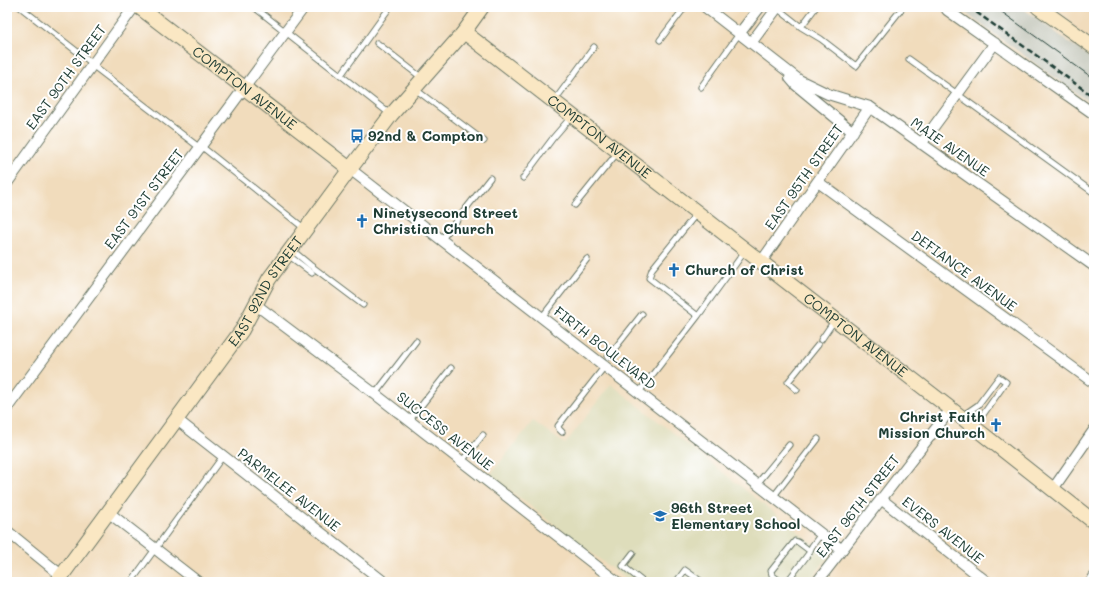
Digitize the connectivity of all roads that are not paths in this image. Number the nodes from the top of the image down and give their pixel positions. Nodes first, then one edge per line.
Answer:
1 (20, 7) edge
2 (134, 7) edge
3 (138, 7) edge
4 (254, 7) edge
5 (304, 7) edge
6 (390, 7) edge
7 (482, 7) edge
8 (685, 7) edge
9 (705, 7) edge
10 (760, 7) edge
11 (816, 7) edge
12 (903, 7) edge
13 (1038, 7) edge
14 (777, 8) edge
15 (947, 10) dead end
16 (801, 26) junction
17 (286, 32) junction
18 (464, 32) junction
19 (739, 34) junction
20 (660, 40) dead end
21 (377, 43) dead end
22 (751, 43) junction
23 (995, 43) junction
24 (594, 47) dead end
25 (1094, 48) edge
26 (909, 59) dead end
27 (93, 64) junction
28 (781, 67) junction
29 (340, 75) junction
30 (419, 84) junction
31 (701, 87) dead end
32 (244, 88) junction
33 (957, 94) junction
34 (554, 101) junction
35 (870, 107) junction
36 (1094, 114) edge
37 (391, 115) junction
38 (573, 115) junction
39 (853, 132) junction
40 (484, 141) dead end
41 (921, 144) junction
42 (200, 147) junction
43 (618, 151) junction
44 (350, 169) junction
45 (490, 178) dead end
46 (523, 178) dead end
47 (818, 182) junction
48 (7, 183) edge
49 (1094, 193) edge
50 (575, 205) dead end
51 (698, 213) junction
52 (305, 230) junction
53 (442, 239) junction
54 (746, 250) junction
55 (289, 252) junction
56 (587, 259) dead end
57 (761, 262) junction
58 (1094, 266) edge
59 (312, 273) dead end
60 (255, 304) junction
61 (364, 305) dead end
62 (642, 314) dead end
63 (698, 316) junction
64 (542, 317) junction
65 (835, 320) junction
66 (416, 340) dead end
67 (821, 340) dead end
68 (818, 345) dead end
69 (605, 362) junction
70 (451, 368) dead end
71 (1094, 383) edge
72 (797, 390) dead end
73 (639, 392) junction
74 (375, 394) junction
75 (7, 408) edge
76 (956, 413) junction
77 (176, 419) junction
78 (409, 421) junction
79 (974, 428) junction
80 (1094, 430) edge
81 (562, 432) dead end
82 (483, 435) dead end
83 (818, 439) dead end
84 (789, 445) dead end
85 (223, 456) junction
86 (462, 462) junction
87 (757, 484) junction
88 (1052, 489) junction
89 (773, 497) junction
90 (881, 499) junction
91 (108, 512) junction
92 (1094, 522) edge
93 (7, 531) edge
94 (821, 534) junction
95 (155, 549) junction
96 (842, 550) junction
97 (810, 551) junction
98 (633, 553) dead end
99 (1094, 577) edge
100 (59, 579) edge
101 (132, 582) edge
102 (198, 582) edge
103 (384, 582) edge
104 (618, 582) edge
105 (643, 582) edge
106 (676, 582) edge
107 (702, 582) edge
108 (781, 582) edge
109 (787, 582) edge
110 (817, 582) edge
111 (987, 582) edge
112 (1090, 582) edge

1 - 27 lane
2 - 27 street, EAST 90TH STREET
3 - 32 main road, COMPTON AVENUE
4 - 17 lane
5 - 17 street, EAST 91ST STREET
6 - 29 lane
7 - 18 main road, EAST 92ND STREET
8 - 20 lane
9 - 19 street, MAIE AVENUE
10 - 19 street
11 - 16 lane
12 - 16 lane
13 - 25 main road
14 - 16 lane
14 - 22 street
15 - 23 street
17 - 29 lane
17 - 32 street, EAST 91ST STREET
18 - 30 main road, EAST 92ND STREET
18 - 34 main road, COMPTON AVENUE
19 - 22 street, MAIE AVENUE
19 - 31 lane
21 - 30 lane
22 - 28 street, MAIE AVENUE
23 - 33 street
23 - 36 street
24 - 34 lane
26 - 33 lane
27 - 42 lane
27 - 48 street, EAST 90TH STREET
28 - 35 street, MAIE AVENUE
28 - 39 street, MAIE AVENUE
29 - 37 lane
30 - 37 main road, EAST 92ND STREET
30 - 40 lane
32 - 42 street, EAST 91ST STREET
32 - 44 main road, COMPTON AVENUE
33 - 41 street
33 - 49 lane
34 - 38 main road, COMPTON AVENUE
35 - 39 street, EAST 95TH STREET
35 - 41 street, MAIE AVENUE
37 - 44 main road, EAST 92ND STREET
38 - 43 main road, COMPTON AVENUE
38 - 46 lane
39 - 47 street, EAST 95TH STREET
41 - 58 street, MAIE AVENUE
42 - 52 lane
42 - 75 street, EAST 91ST STREET
43 - 50 lane
43 - 51 main road, COMPTON AVENUE
44 - 52 main road, EAST 92ND STREET
44 - 53 street, FIRTH BOULEVARD
45 - 53 lane
47 - 57 street, EAST 95TH STREET
47 - 71 street, DEFIANCE AVENUE
51 - 54 main road, COMPTON AVENUE
51 - 63 lane
52 - 55 main road, EAST 92ND STREET
53 - 64 street, FIRTH BOULEVARD
54 - 57 main road, COMPTON AVENUE
54 - 63 lane
55 - 59 lane
55 - 60 main road, EAST 92ND STREET
55 - 61 lane
56 - 64 lane
57 - 65 main road, COMPTON AVENUE
60 - 74 street, SUCCESS AVENUE
60 - 77 main road, EAST 92ND STREET
62 - 69 lane
63 - 73 lane
64 - 69 street, FIRTH BOULEVARD
65 - 67 lane
65 - 76 main road, COMPTON AVENUE
66 - 74 lane
68 - 72 lane
69 - 73 street, FIRTH BOULEVARD
69 - 81 lane
70 - 78 lane
73 - 87 street, FIRTH BOULEVARD
74 - 78 street, SUCCESS AVENUE
76 - 79 main road, COMPTON AVENUE
76 - 79 lane
76 - 90 street, EAST 96TH STREET
77 - 85 street, PARMELEE AVENUE
77 - 91 main road, EAST 92ND STREET
78 - 86 street, SUCCESS AVENUE
79 - 88 main road, COMPTON AVENUE
80 - 88 street
82 - 86 lane
83 - 89 lane
84 - 87 lane
85 - 95 lane
85 - 103 street, PARMELEE AVENUE
86 - 104 street, SUCCESS AVENUE
87 - 89 street, FIRTH BOULEVARD
88 - 92 main road, COMPTON AVENUE
89 - 94 street, FIRTH BOULEVARD
90 - 96 street, EAST 96TH STREET
90 - 111 street, EVERS AVENUE
91 - 95 street
91 - 100 main road, EAST 92ND STREET
93 - 100 street
94 - 96 street, FIRTH BOULEVARD
94 - 97 lane
95 - 101 lane
95 - 102 street
96 - 110 street, EAST 96TH STREET
97 - 108 lane
97 - 109 lane
98 - 105 lane
99 - 112 street
106 - 107 lane

